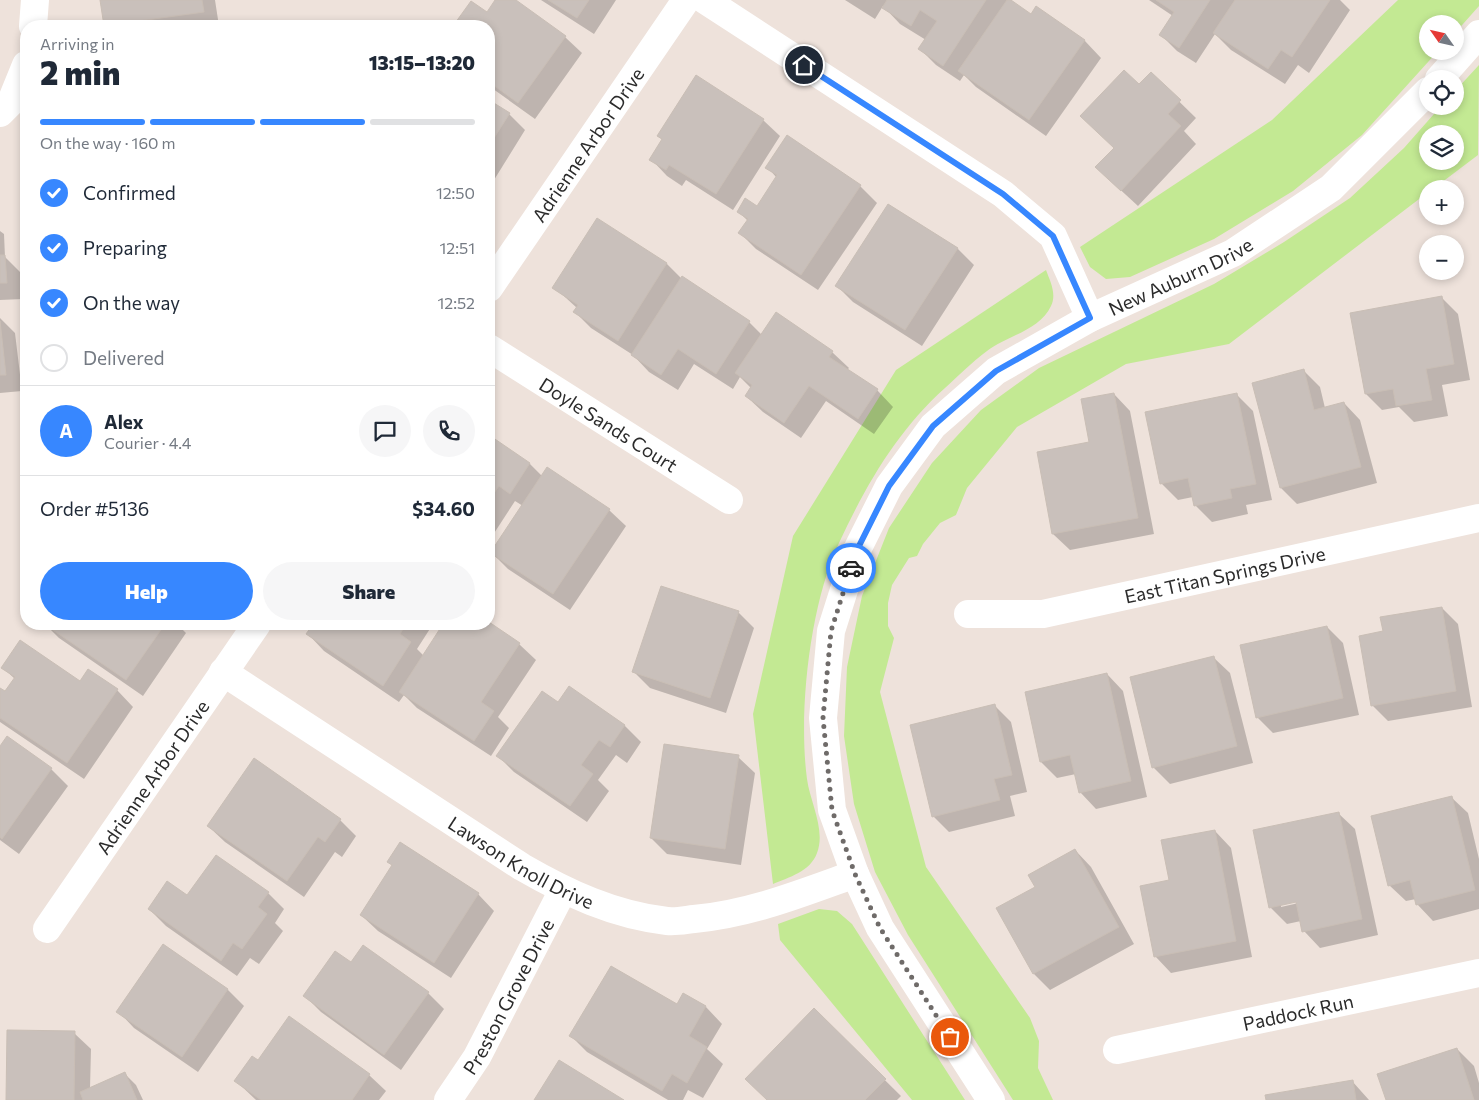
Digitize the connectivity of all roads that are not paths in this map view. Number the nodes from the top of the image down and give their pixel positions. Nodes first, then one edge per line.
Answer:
1 (35, 0) edge
2 (686, 0) edge
3 (705, 0) edge
4 (33, 20) edge
5 (1479, 34) edge
6 (1447, 70) edge
7 (20, 80) edge
8 (1419, 100) edge
9 (0, 113) edge
10 (495, 279) edge
11 (1090, 318) junction
12 (495, 352) edge
13 (729, 500) dead end
14 (1479, 518) edge
15 (968, 614) dead end
16 (253, 630) edge
17 (224, 672) junction
18 (855, 874) junction
19 (563, 890) junction
20 (47, 929) dead end
21 (1479, 973) edge
22 (1117, 1050) dead end
23 (448, 1100) edge
24 (990, 1100) edge

1 - 4 street
2 - 10 street, Adrienne Arbor Drive
3 - 11 street
5 - 6 street
7 - 9 street
8 - 11 street, New Auburn Drive
11 - 18 street, New Auburn Drive
12 - 13 street, Doyle Sands Court
14 - 15 street, East Titan Springs Drive
16 - 17 street, Adrienne Arbor Drive
17 - 19 street, Lawson Knoll Drive
17 - 20 street, Adrienne Arbor Drive
18 - 19 street, Lawson Knoll Drive
18 - 24 street, New Auburn Drive
19 - 23 street, Preston Grove Drive
21 - 22 street, Paddock Run

